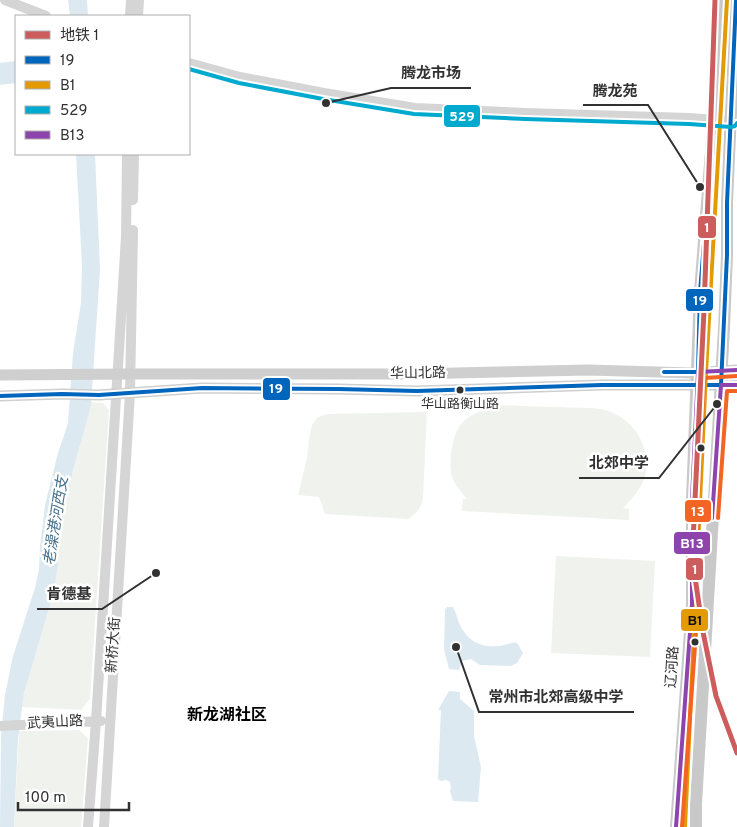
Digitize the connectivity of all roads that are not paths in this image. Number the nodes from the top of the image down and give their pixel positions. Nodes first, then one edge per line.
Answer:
1 (5, 0) edge
2 (131, 0) edge
3 (138, 0) edge
4 (721, 0) edge
5 (736, 0) edge
6 (43, 15) edge
7 (130, 15) edge
8 (138, 15) edge
9 (190, 63) edge
10 (714, 120) junction
11 (732, 121) junction
12 (127, 155) edge
13 (134, 155) edge
14 (737, 370) edge
15 (722, 372) junction
16 (117, 374) junction
17 (130, 374) junction
18 (0, 375) edge
19 (697, 379) junction
20 (721, 385) junction
21 (737, 385) edge
22 (130, 393) junction
23 (116, 394) junction
24 (0, 396) edge
25 (96, 721) junction
26 (109, 721) junction
27 (0, 726) edge
28 (88, 827) edge
29 (104, 827) edge
30 (676, 827) edge
31 (696, 827) edge

1 - 6 street
2 - 7 street
3 - 8 street
4 - 10 main road, 辽河路
5 - 11 main road
9 - 10 street
10 - 11 street
10 - 19 main road, 辽河路
11 - 15 main road
12 - 16 street, 新桥大街
13 - 17 street, 新桥大街
14 - 15 main road, 华山北路
15 - 19 main road, 华山北路
15 - 20 main road
16 - 17 main road, 华山北路
16 - 18 main road, 华山北路
16 - 23 street, 新桥大街
17 - 19 main road, 华山北路
17 - 22 street, 新桥大街
19 - 20 main road, 华山北路
19 - 22 main road, 华山北路
19 - 30 main road, 辽河路
20 - 21 main road, 华山北路
20 - 31 main road
22 - 23 main road, 华山北路
22 - 26 street, 新桥大街
23 - 24 main road, 华山北路
23 - 25 street, 新桥大街
25 - 26 street, 武夷山路
25 - 27 street, 武夷山路
25 - 28 street, 新桥大街
26 - 29 street, 新桥大街

